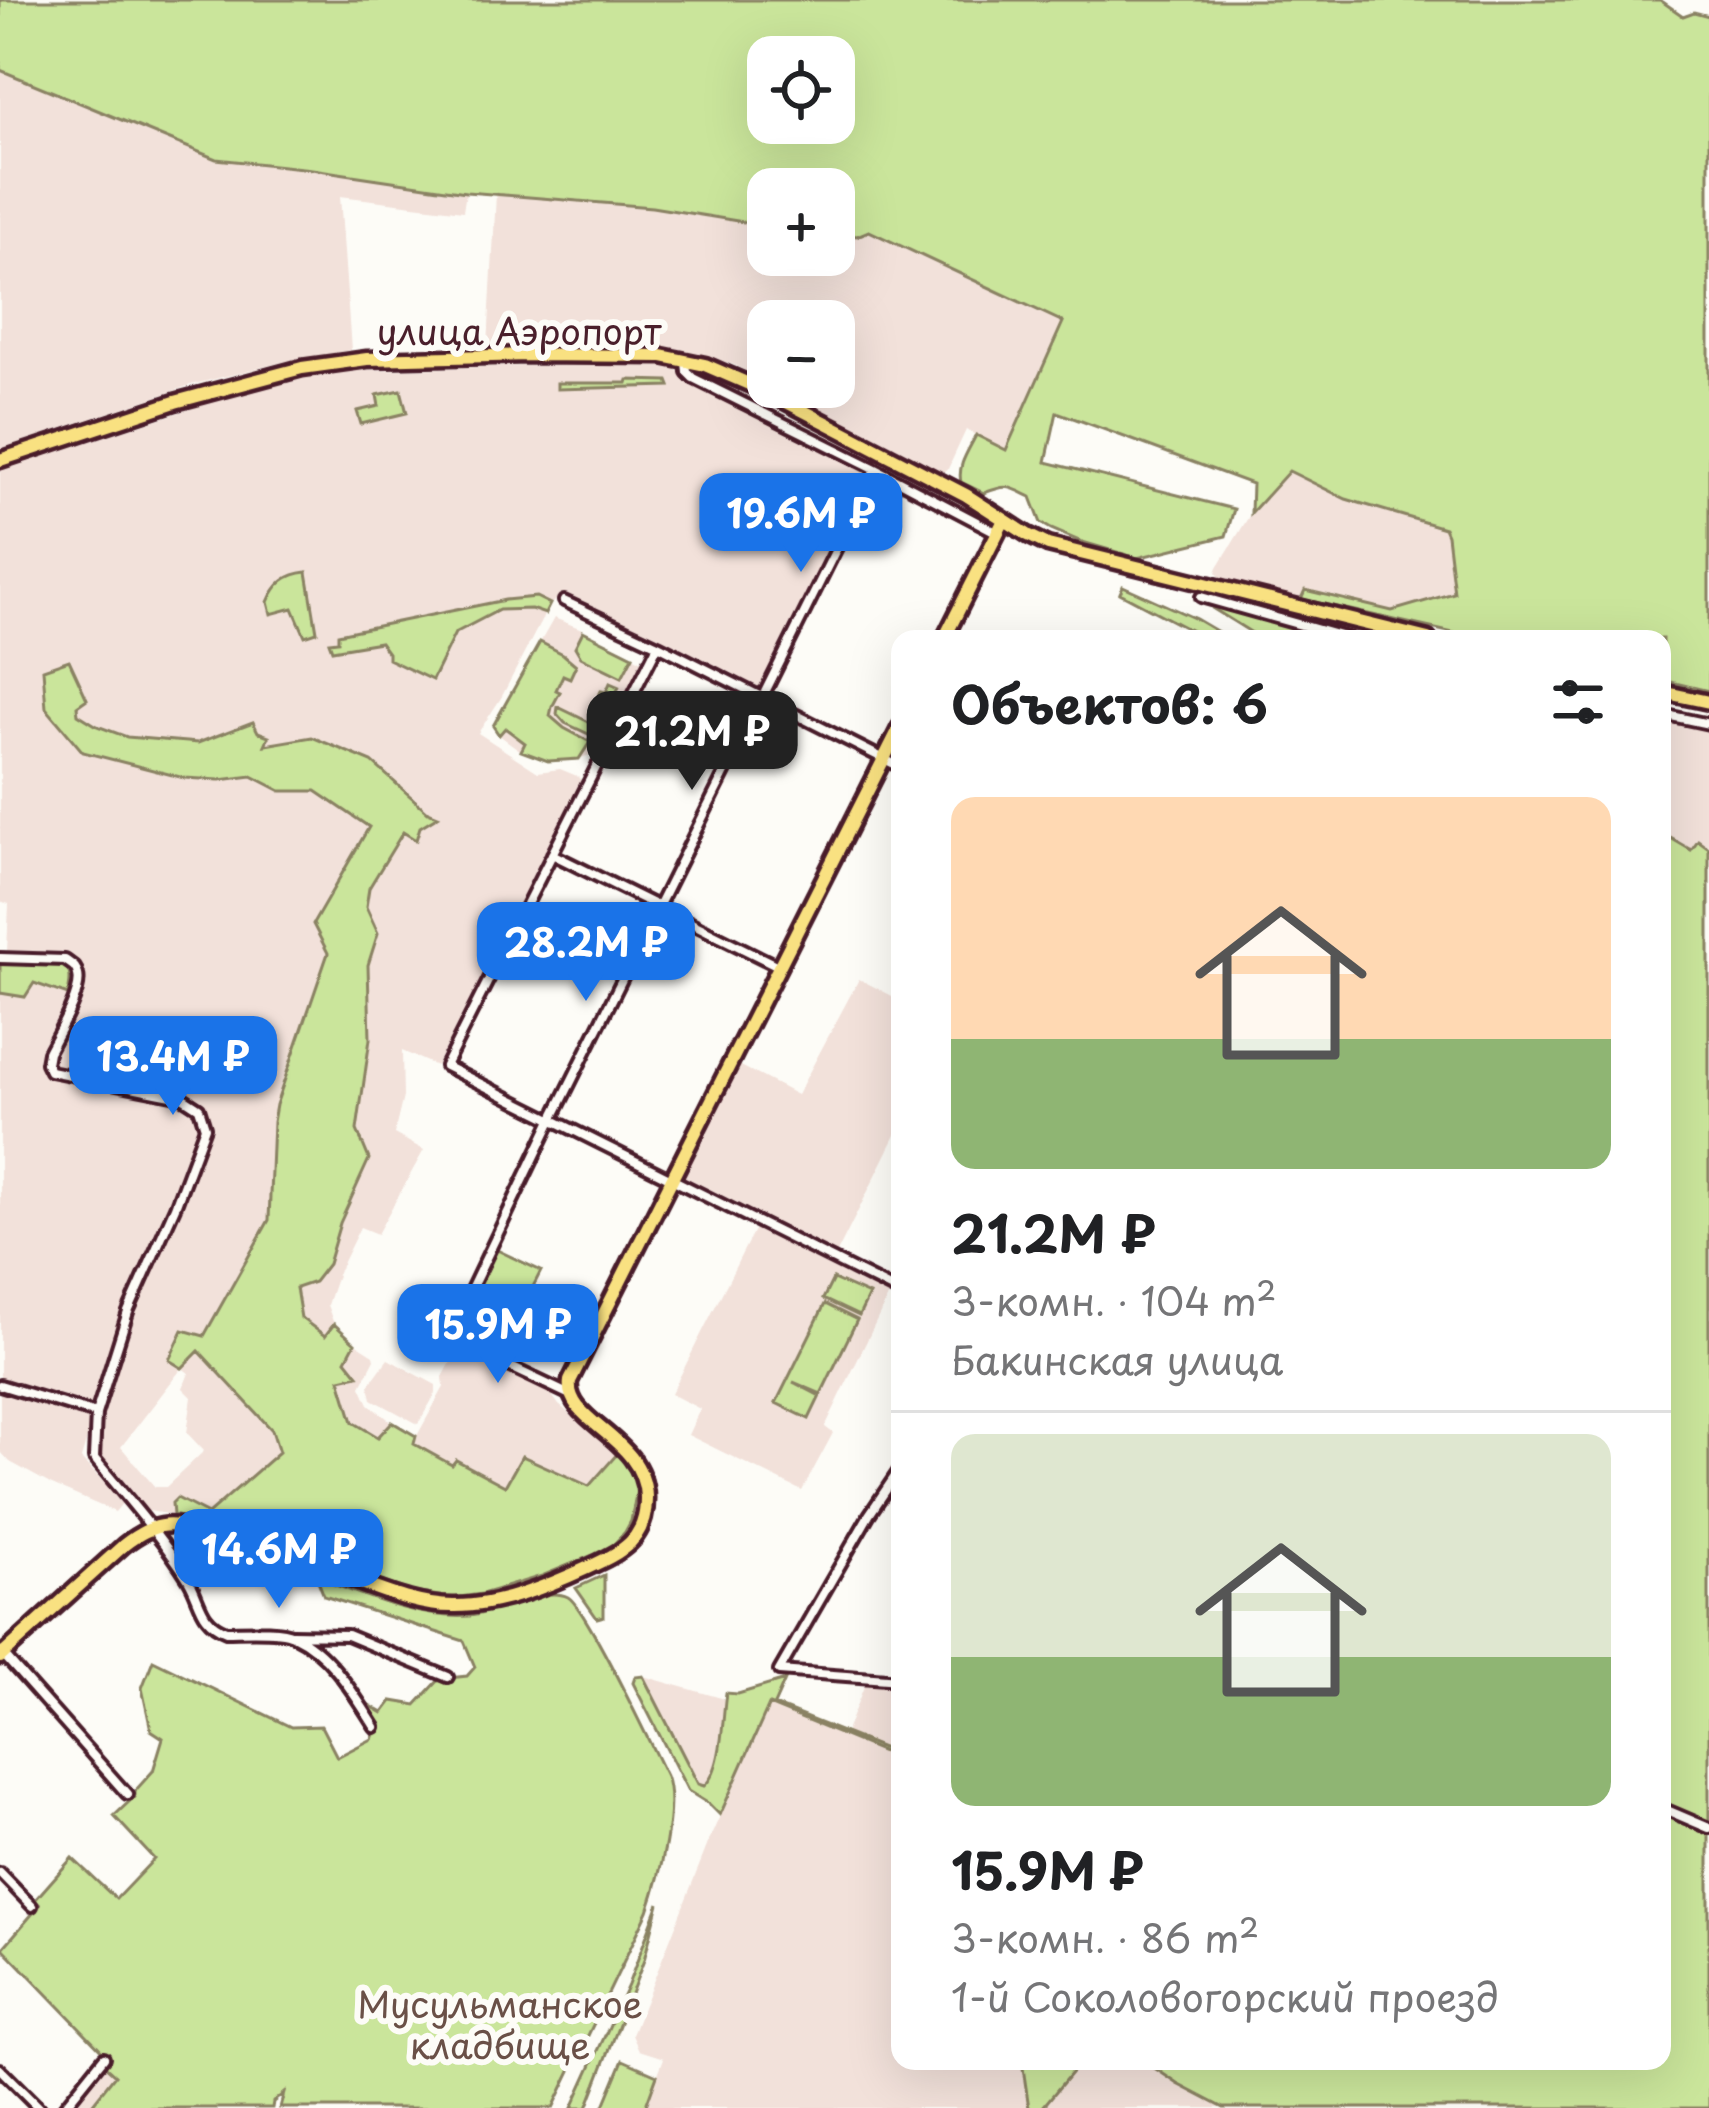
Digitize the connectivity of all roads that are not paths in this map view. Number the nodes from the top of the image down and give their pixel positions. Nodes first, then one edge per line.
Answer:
1 (686, 361) junction
2 (0, 460) edge
3 (876, 469) junction
4 (1001, 526) junction
5 (1201, 597) dead end
6 (564, 601) dead end
7 (949, 630) edge
8 (1320, 630) edge
9 (1390, 630) edge
10 (658, 645) junction
11 (1671, 694) edge
12 (764, 699) junction
13 (1709, 703) edge
14 (1671, 716) edge
15 (1709, 724) edge
16 (891, 745) edge
17 (884, 759) junction
18 (891, 762) edge
19 (552, 854) junction
20 (659, 907) junction
21 (0, 958) edge
22 (778, 966) junction
23 (552, 1120) junction
24 (671, 1180) junction
25 (891, 1289) edge
26 (0, 1385) edge
27 (569, 1391) junction
28 (96, 1414) junction
29 (891, 1482) edge
30 (150, 1528) junction
31 (292, 1634) junction
32 (1, 1654) edge
33 (448, 1677) dead end
34 (891, 1678) edge
35 (375, 1727) dead end
36 (127, 1793) dead end
37 (1671, 1812) edge
38 (1709, 1828) edge
39 (0, 1873) edge
40 (32, 1906) dead end
41 (104, 2057) dead end
42 (0, 2069) edge
43 (39, 2108) edge
44 (63, 2108) edge

1 - 2 main road, улица Аэропорт
1 - 3 street
1 - 4 main road, улица Аэропорт
3 - 4 street
3 - 12 street
4 - 7 main road
4 - 9 main road, улица Аэропорт
5 - 8 street
6 - 10 street
10 - 12 street
10 - 19 street
11 - 13 main road
12 - 17 street
12 - 20 street
14 - 15 street
16 - 17 main road
17 - 18 street
17 - 22 main road
19 - 20 street
19 - 23 street
20 - 22 street
20 - 23 street
21 - 28 street
22 - 24 main road
23 - 24 street
23 - 27 street
24 - 25 street
24 - 27 main road
26 - 28 street
27 - 30 main road
28 - 30 street
29 - 34 street
30 - 31 street
30 - 32 main road
31 - 33 street
31 - 35 street
32 - 36 street
37 - 38 street
39 - 40 street
41 - 44 street
42 - 43 street

